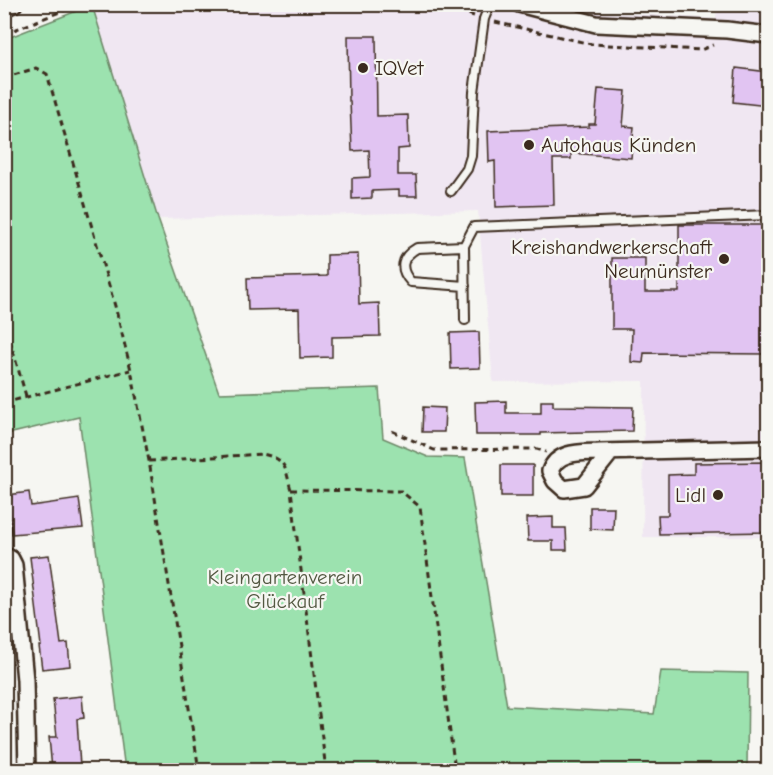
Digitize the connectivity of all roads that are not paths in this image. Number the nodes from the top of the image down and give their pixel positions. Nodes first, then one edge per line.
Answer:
1 (14, 4) edge
2 (490, 4) edge
3 (519, 4) edge
4 (4, 8) edge
5 (768, 35) edge
6 (451, 191) dead end
7 (768, 215) edge
8 (464, 246) junction
9 (465, 286) junction
10 (465, 320) dead end
11 (768, 448) edge
12 (611, 452) junction
13 (4, 555) edge
14 (27, 771) edge

1 - 4 street
2 - 6 lane
3 - 5 street
7 - 8 lane
8 - 9 lane
8 - 9 lane
9 - 10 lane
11 - 12 street
12 - 12 street
13 - 14 street

